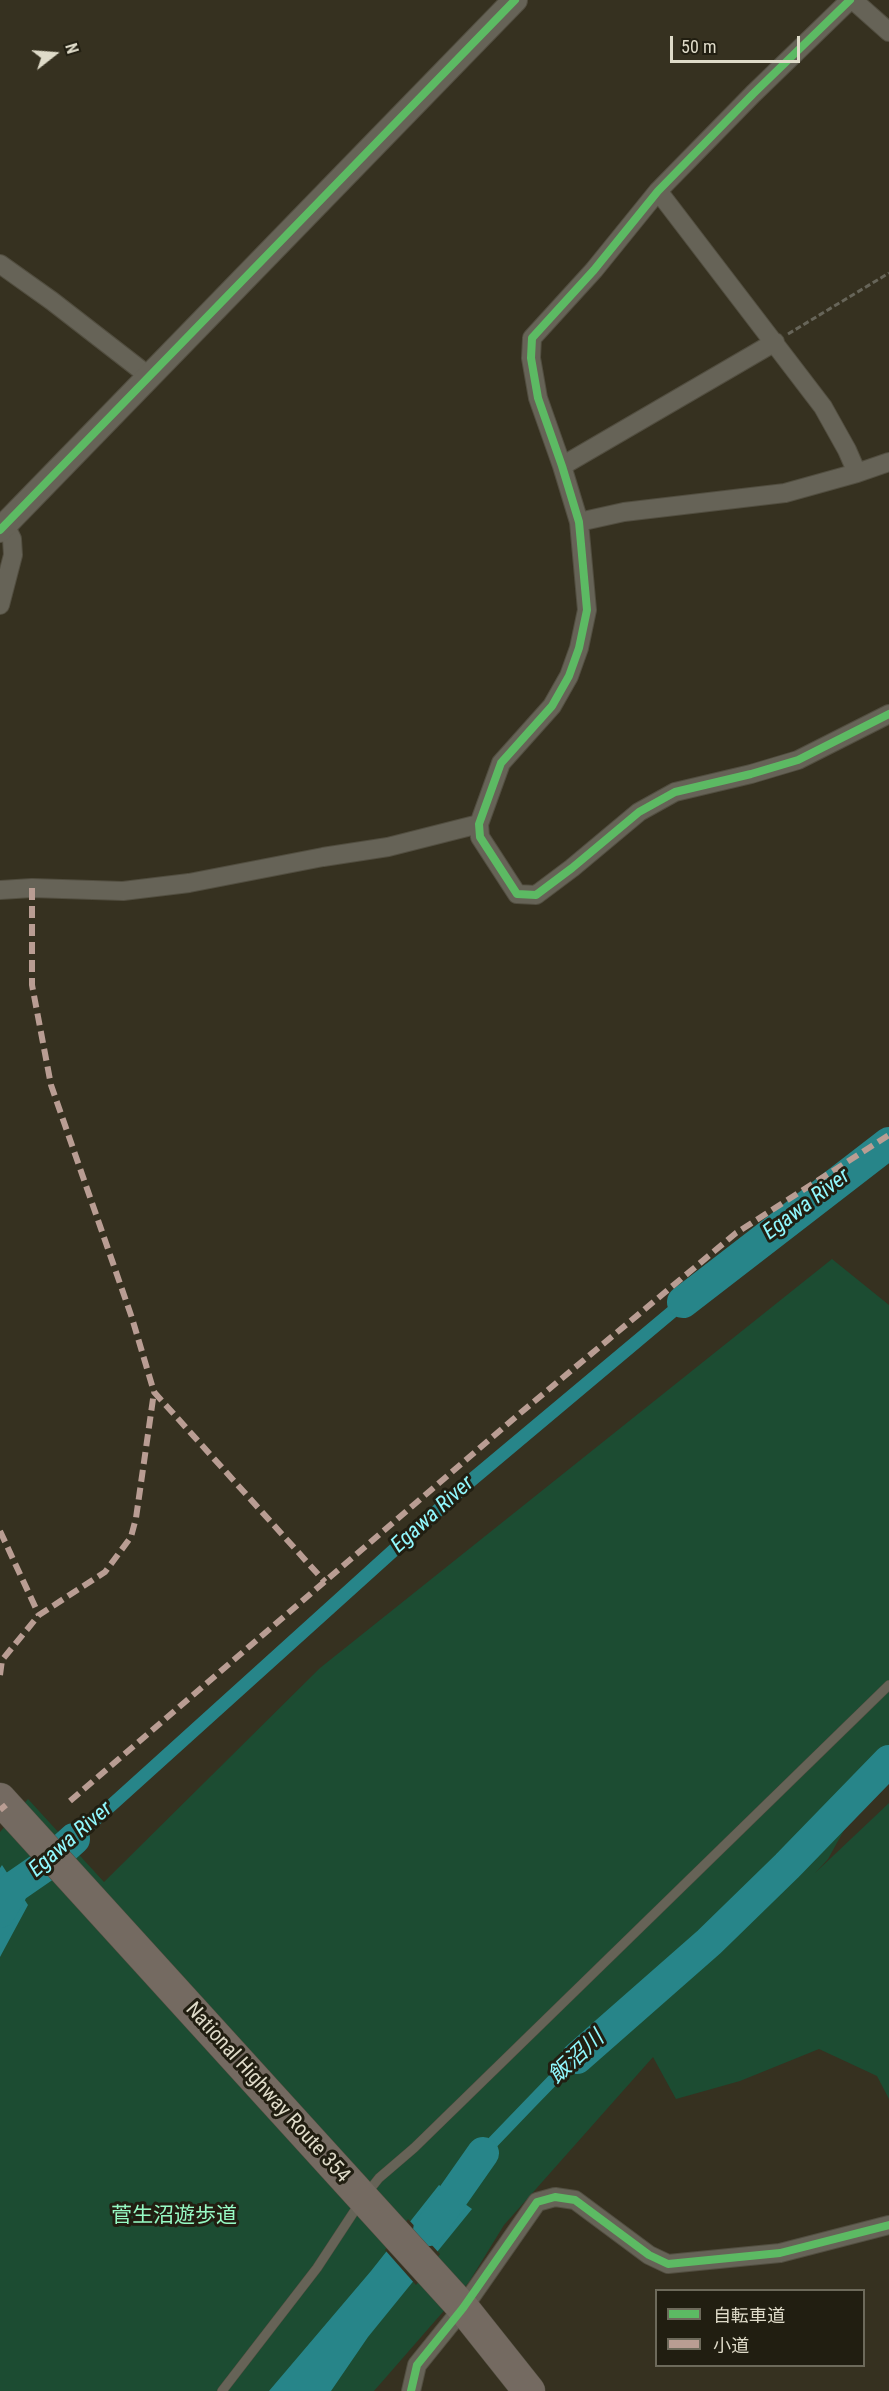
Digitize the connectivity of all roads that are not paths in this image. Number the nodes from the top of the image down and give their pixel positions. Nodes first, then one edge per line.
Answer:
1 (515, 0) edge
2 (852, 0) edge
3 (889, 32) edge
4 (658, 191) junction
5 (0, 264) edge
6 (775, 342) junction
7 (150, 377) junction
8 (889, 462) edge
9 (562, 466) junction
10 (857, 473) junction
11 (579, 522) junction
12 (2, 527) edge
13 (0, 605) edge
14 (889, 714) edge
15 (479, 824) junction
16 (0, 891) edge
17 (889, 1686) edge
18 (0, 1799) edge
19 (368, 2203) junction
20 (889, 2225) edge
21 (458, 2302) junction
22 (222, 2391) edge
23 (411, 2391) edge
24 (529, 2391) edge

1 - 7 street
2 - 3 street
2 - 4 street
4 - 6 street
4 - 9 street
5 - 7 street
6 - 9 street
6 - 10 street
7 - 12 street
8 - 10 street
9 - 11 street
10 - 11 street
11 - 15 street
12 - 13 street
14 - 15 street
15 - 16 street
17 - 19 lane
18 - 19 highway, National Highway Route 354
19 - 21 highway, National Highway Route 354
19 - 22 lane
20 - 21 street
21 - 23 street
21 - 24 highway, National Highway Route 354

